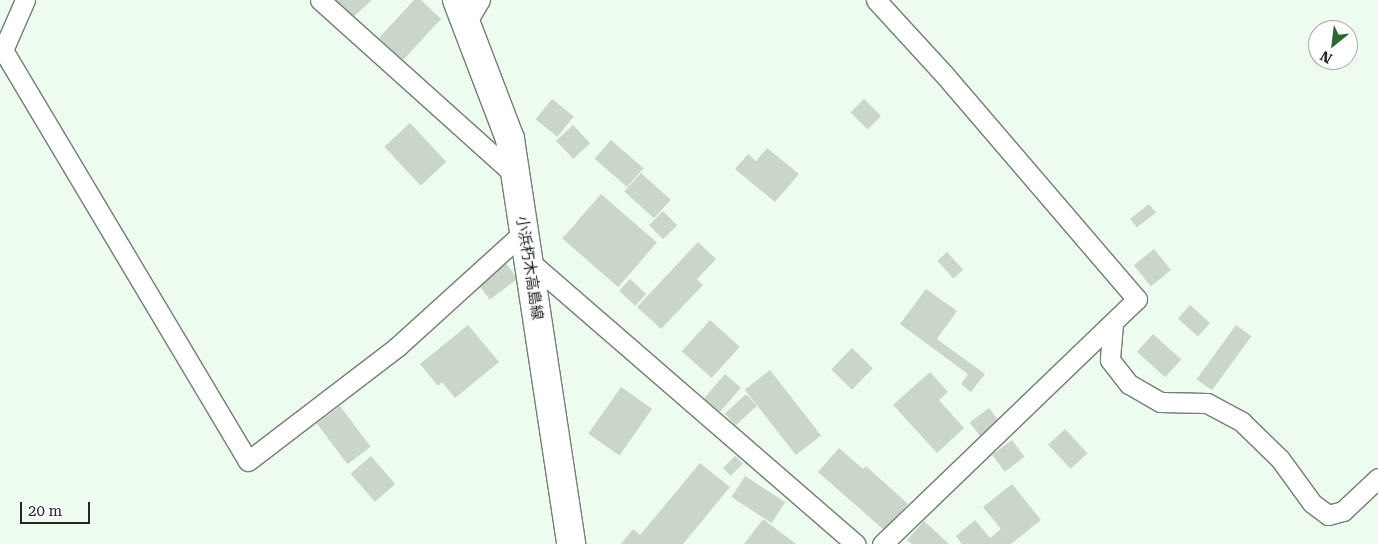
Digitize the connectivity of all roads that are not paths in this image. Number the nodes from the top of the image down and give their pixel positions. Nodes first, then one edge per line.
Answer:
1 (25, 0) edge
2 (320, 0) edge
3 (876, 0) edge
4 (468, 8) edge
5 (514, 174) junction
6 (524, 232) junction
7 (529, 261) junction
8 (1113, 324) junction
9 (1378, 478) edge
10 (571, 544) edge
11 (856, 544) edge
12 (882, 544) edge

1 - 6 street
2 - 5 street
3 - 8 street
4 - 5 main road, 小浜朽木高島線
5 - 6 main road, 小浜朽木高島線
6 - 7 main road, 小浜朽木高島線
7 - 10 main road, 小浜朽木高島線
7 - 11 street
8 - 9 street
8 - 12 street

